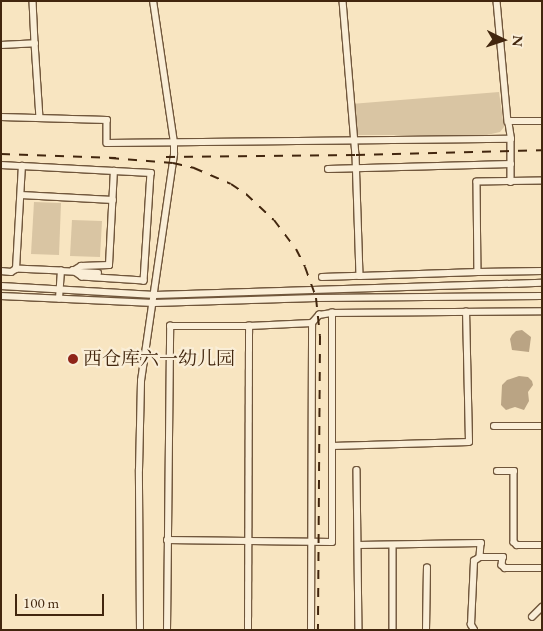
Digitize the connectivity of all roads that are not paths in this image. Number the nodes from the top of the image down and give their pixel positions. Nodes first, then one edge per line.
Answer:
1 (33, 1) edge
2 (152, 1) edge
3 (343, 1) edge
4 (497, 1) edge
5 (35, 43) junction
6 (1, 45) edge
7 (1, 117) edge
8 (40, 118) junction
9 (508, 121) junction
10 (542, 121) edge
11 (511, 139) junction
12 (354, 141) junction
13 (174, 143) junction
14 (511, 164) junction
15 (1, 165) edge
16 (22, 166) junction
17 (356, 168) junction
18 (328, 169) dead end
19 (114, 171) junction
20 (542, 181) edge
21 (511, 182) junction
22 (21, 195) junction
23 (113, 200) junction
24 (16, 269) junction
25 (1, 271) edge
26 (61, 271) junction
27 (73, 271) junction
28 (542, 271) edge
29 (98, 272) dead end
30 (478, 272) junction
31 (360, 276) junction
32 (322, 277) dead end
33 (542, 283) edge
34 (1, 286) edge
35 (60, 289) junction
36 (155, 295) junction
37 (1, 296) edge
38 (542, 296) edge
39 (59, 299) junction
40 (154, 303) junction
41 (542, 311) edge
42 (466, 312) junction
43 (332, 314) junction
44 (312, 323) junction
45 (249, 326) junction
46 (494, 426) dead end
47 (542, 426) edge
48 (332, 446) junction
49 (357, 470) dead end
50 (497, 471) dead end
51 (168, 540) junction
52 (249, 541) junction
53 (312, 542) junction
54 (358, 545) junction
55 (393, 545) junction
56 (542, 545) edge
57 (480, 557) junction
58 (428, 568) dead end
59 (542, 568) edge
60 (542, 608) edge
61 (532, 617) dead end
62 (140, 630) edge
63 (166, 630) edge
64 (248, 630) edge
65 (311, 630) edge
66 (359, 630) edge
67 (393, 630) edge
68 (426, 630) edge
69 (474, 630) edge

1 - 5 street
2 - 13 street
3 - 12 street
4 - 9 street
5 - 6 street
5 - 8 street
7 - 8 street
8 - 13 street
9 - 10 street
9 - 11 street
11 - 12 street
11 - 14 street
12 - 13 street
12 - 17 street
13 - 36 street
14 - 17 street
14 - 21 street
15 - 16 street
16 - 19 street
16 - 22 street
17 - 18 street
17 - 31 street
19 - 23 street
19 - 27 street
20 - 21 street
21 - 30 street
22 - 23 street
22 - 24 street
23 - 27 street
24 - 25 street
24 - 26 street
26 - 27 street
26 - 35 street
27 - 29 street
28 - 30 street
30 - 31 street
31 - 32 street
33 - 36 street
34 - 35 street
35 - 36 street
35 - 39 street
36 - 40 street
37 - 39 street
38 - 40 street
39 - 40 street
40 - 62 street
41 - 42 street
42 - 43 street
42 - 48 street
43 - 44 street
43 - 48 street
44 - 45 street
44 - 53 street
45 - 51 street
45 - 52 street
46 - 47 street
48 - 53 street
49 - 54 street
50 - 56 street
51 - 52 street
51 - 63 street
52 - 53 street
52 - 64 street
53 - 65 street
54 - 55 street
54 - 66 street
55 - 57 street
55 - 67 street
57 - 59 street
57 - 69 street
58 - 68 street
60 - 61 street

